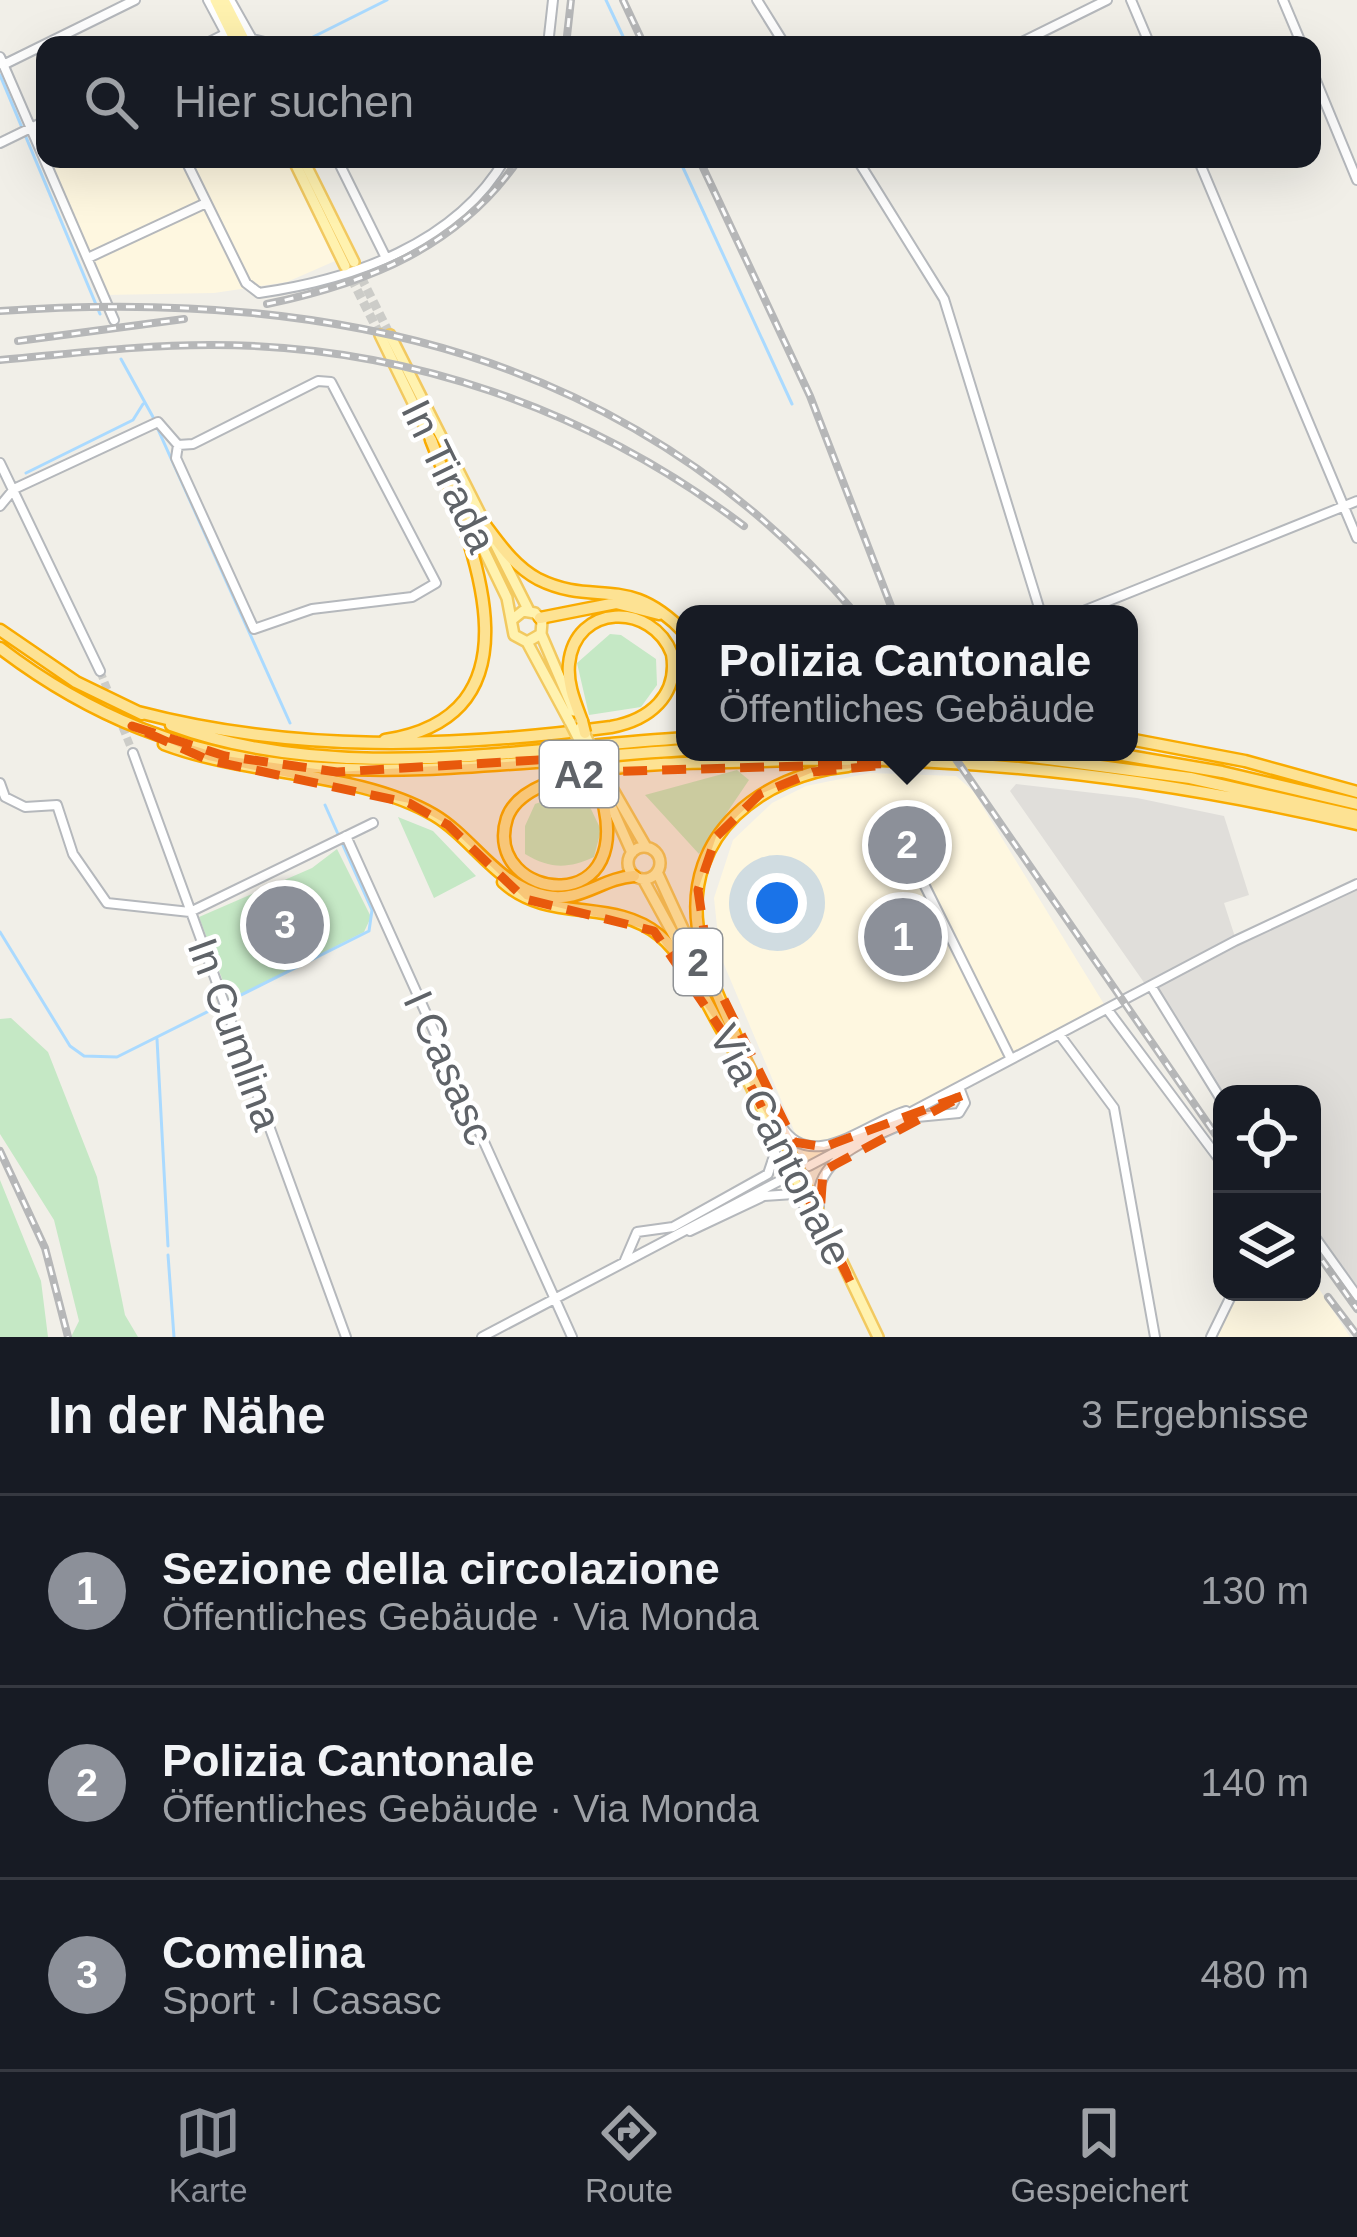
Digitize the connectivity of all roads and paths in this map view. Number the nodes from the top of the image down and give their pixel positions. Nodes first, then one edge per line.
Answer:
1 (135, 0) edge
2 (219, 0) edge
3 (553, 0) edge
4 (757, 0) edge
5 (1107, 0) edge
6 (1131, 0) edge
7 (1283, 0) edge
8 (57, 36) edge
9 (237, 36) edge
10 (237, 36) edge
11 (549, 36) edge
12 (779, 36) edge
13 (1034, 36) edge
14 (1146, 36) edge
15 (1297, 36) edge
16 (36, 45) edge
17 (2, 61) edge
18 (1321, 92) edge
19 (36, 126) edge
20 (26, 131) junction
21 (0, 143) edge
22 (36, 152) edge
23 (44, 168) edge
24 (189, 168) edge
25 (298, 168) edge
26 (307, 168) edge
27 (342, 168) edge
28 (497, 168) edge
29 (863, 168) edge
30 (1202, 168) edge
31 (1357, 180) edge
32 (206, 203) junction
33 (386, 258) junction
34 (88, 259) junction
35 (114, 320) dead end
36 (431, 440) junction
37 (178, 445) junction
38 (0, 464) edge
39 (14, 490) junction
40 (1357, 501) edge
41 (0, 506) edge
42 (1344, 507) junction
43 (479, 517) junction
44 (1357, 538) edge
45 (1038, 605) edge
46 (1099, 605) edge
47 (534, 614) junction
48 (513, 619) junction
49 (676, 626) edge
50 (676, 627) edge
51 (0, 630) edge
52 (541, 634) junction
53 (527, 642) junction
54 (0, 647) edge
55 (100, 671) tunnel mouth
56 (138, 712) junction
57 (579, 724) junction
58 (132, 725) junction
59 (676, 739) edge
60 (1138, 741) edge
61 (340, 745) junction
62 (676, 752) edge
63 (133, 753) tunnel mouth
64 (1138, 758) edge
65 (589, 759) joint
66 (1062, 761) edge
67 (905, 763) junction
68 (601, 782) junction
69 (0, 783) edge
70 (1357, 792) edge
71 (1357, 804) edge
72 (1357, 820) edge
73 (373, 823) dead end
74 (342, 838) junction
75 (473, 848) junction
76 (646, 848) junction
77 (632, 853) junction
78 (657, 872) junction
79 (918, 872) dead end
80 (639, 877) junction
81 (1357, 884) edge
82 (190, 912) junction
83 (1151, 986) junction
84 (1107, 1009) junction
85 (1059, 1034) junction
86 (726, 1037) junction
87 (742, 1051) junction
88 (1011, 1059) junction
89 (1213, 1086) edge
90 (959, 1087) junction
91 (760, 1095) junction
92 (920, 1112) junction
93 (1213, 1151) edge
94 (808, 1166) dead end
95 (785, 1178) dead end
96 (817, 1216) junction
97 (673, 1226) junction
98 (693, 1227) junction
99 (632, 1244) junction
100 (1321, 1246) edge
101 (646, 1252) junction
102 (614, 1268) junction
103 (1357, 1296) edge
104 (552, 1300) junction
105 (1229, 1301) edge
106 (346, 1337) edge
107 (482, 1337) edge
108 (572, 1337) edge
109 (878, 1337) edge
110 (1155, 1337) edge
111 (1211, 1337) edge

1 - 8 street
2 - 9 main road
2 - 10 street
3 - 11 street
4 - 12 street
5 - 13 street
6 - 14 street
7 - 15 street
16 - 17 street
17 - 20 street
18 - 31 street
19 - 20 street
20 - 21 street
20 - 22 street
23 - 34 street
24 - 32 street
25 - 26 main road
27 - 33 street
28 - 33 street
29 - 45 street
30 - 42 street
32 - 33 street
32 - 34 street
34 - 35 street
36 - 43 main road, In Tirada
36 - 48 main road, In Tirada
36 - 61 highway, A2
37 - 37 street
37 - 39 street
38 - 39 street
39 - 41 street
39 - 55 street
40 - 42 street
42 - 44 street
42 - 46 street
43 - 47 main road
43 - 49 highway
47 - 48 main road
47 - 50 highway
47 - 52 main road
48 - 53 main road, In Tirada
51 - 56 highway, A2
52 - 53 main road
52 - 57 main road
53 - 57 main road
54 - 58 highway, A2
56 - 59 highway, A2
56 - 61 highway, A2
57 - 61 highway, A2
57 - 65 main road, bridge
57 - 68 main road, bridge
58 - 62 highway, A2
58 - 75 highway, A2
60 - 70 highway
63 - 82 street
64 - 71 highway
65 - 68 highway, A2, bridge
66 - 72 highway, A2
67 - 68 highway, A2
67 - 72 highway, A2
67 - 87 highway, A2
68 - 76 main road
68 - 77 main road
69 - 82 street, In Cumlina
73 - 74 street
74 - 82 street
74 - 104 street, I Casasc
75 - 80 highway, A2
75 - 86 highway, A2
76 - 77 main road
76 - 78 main road
77 - 80 main road
78 - 80 main road
78 - 87 main road, Via Cantonale / 2
79 - 88 street
80 - 86 main road, Via Cantonale / 2
81 - 83 street
82 - 106 street, In Cumlina
83 - 84 street
83 - 89 street
84 - 85 street
84 - 93 street
85 - 88 street
85 - 110 street
86 - 91 main road, Via Cantonale / 2
87 - 91 main road, Via Cantonale / 2
88 - 90 street
90 - 92 street
90 - 92 street
91 - 92 street
91 - 96 main road, Via Cantonale / 2, bridge
91 - 97 street
92 - 94 street
92 - 96 street
95 - 98 street
96 - 98 street
96 - 109 main road, Via Cantonale / 2
97 - 98 street
97 - 99 street
98 - 101 street
99 - 101 street
99 - 102 street
100 - 103 street
101 - 102 street
102 - 104 street
104 - 107 street
104 - 108 street, I Casasc
105 - 111 street

